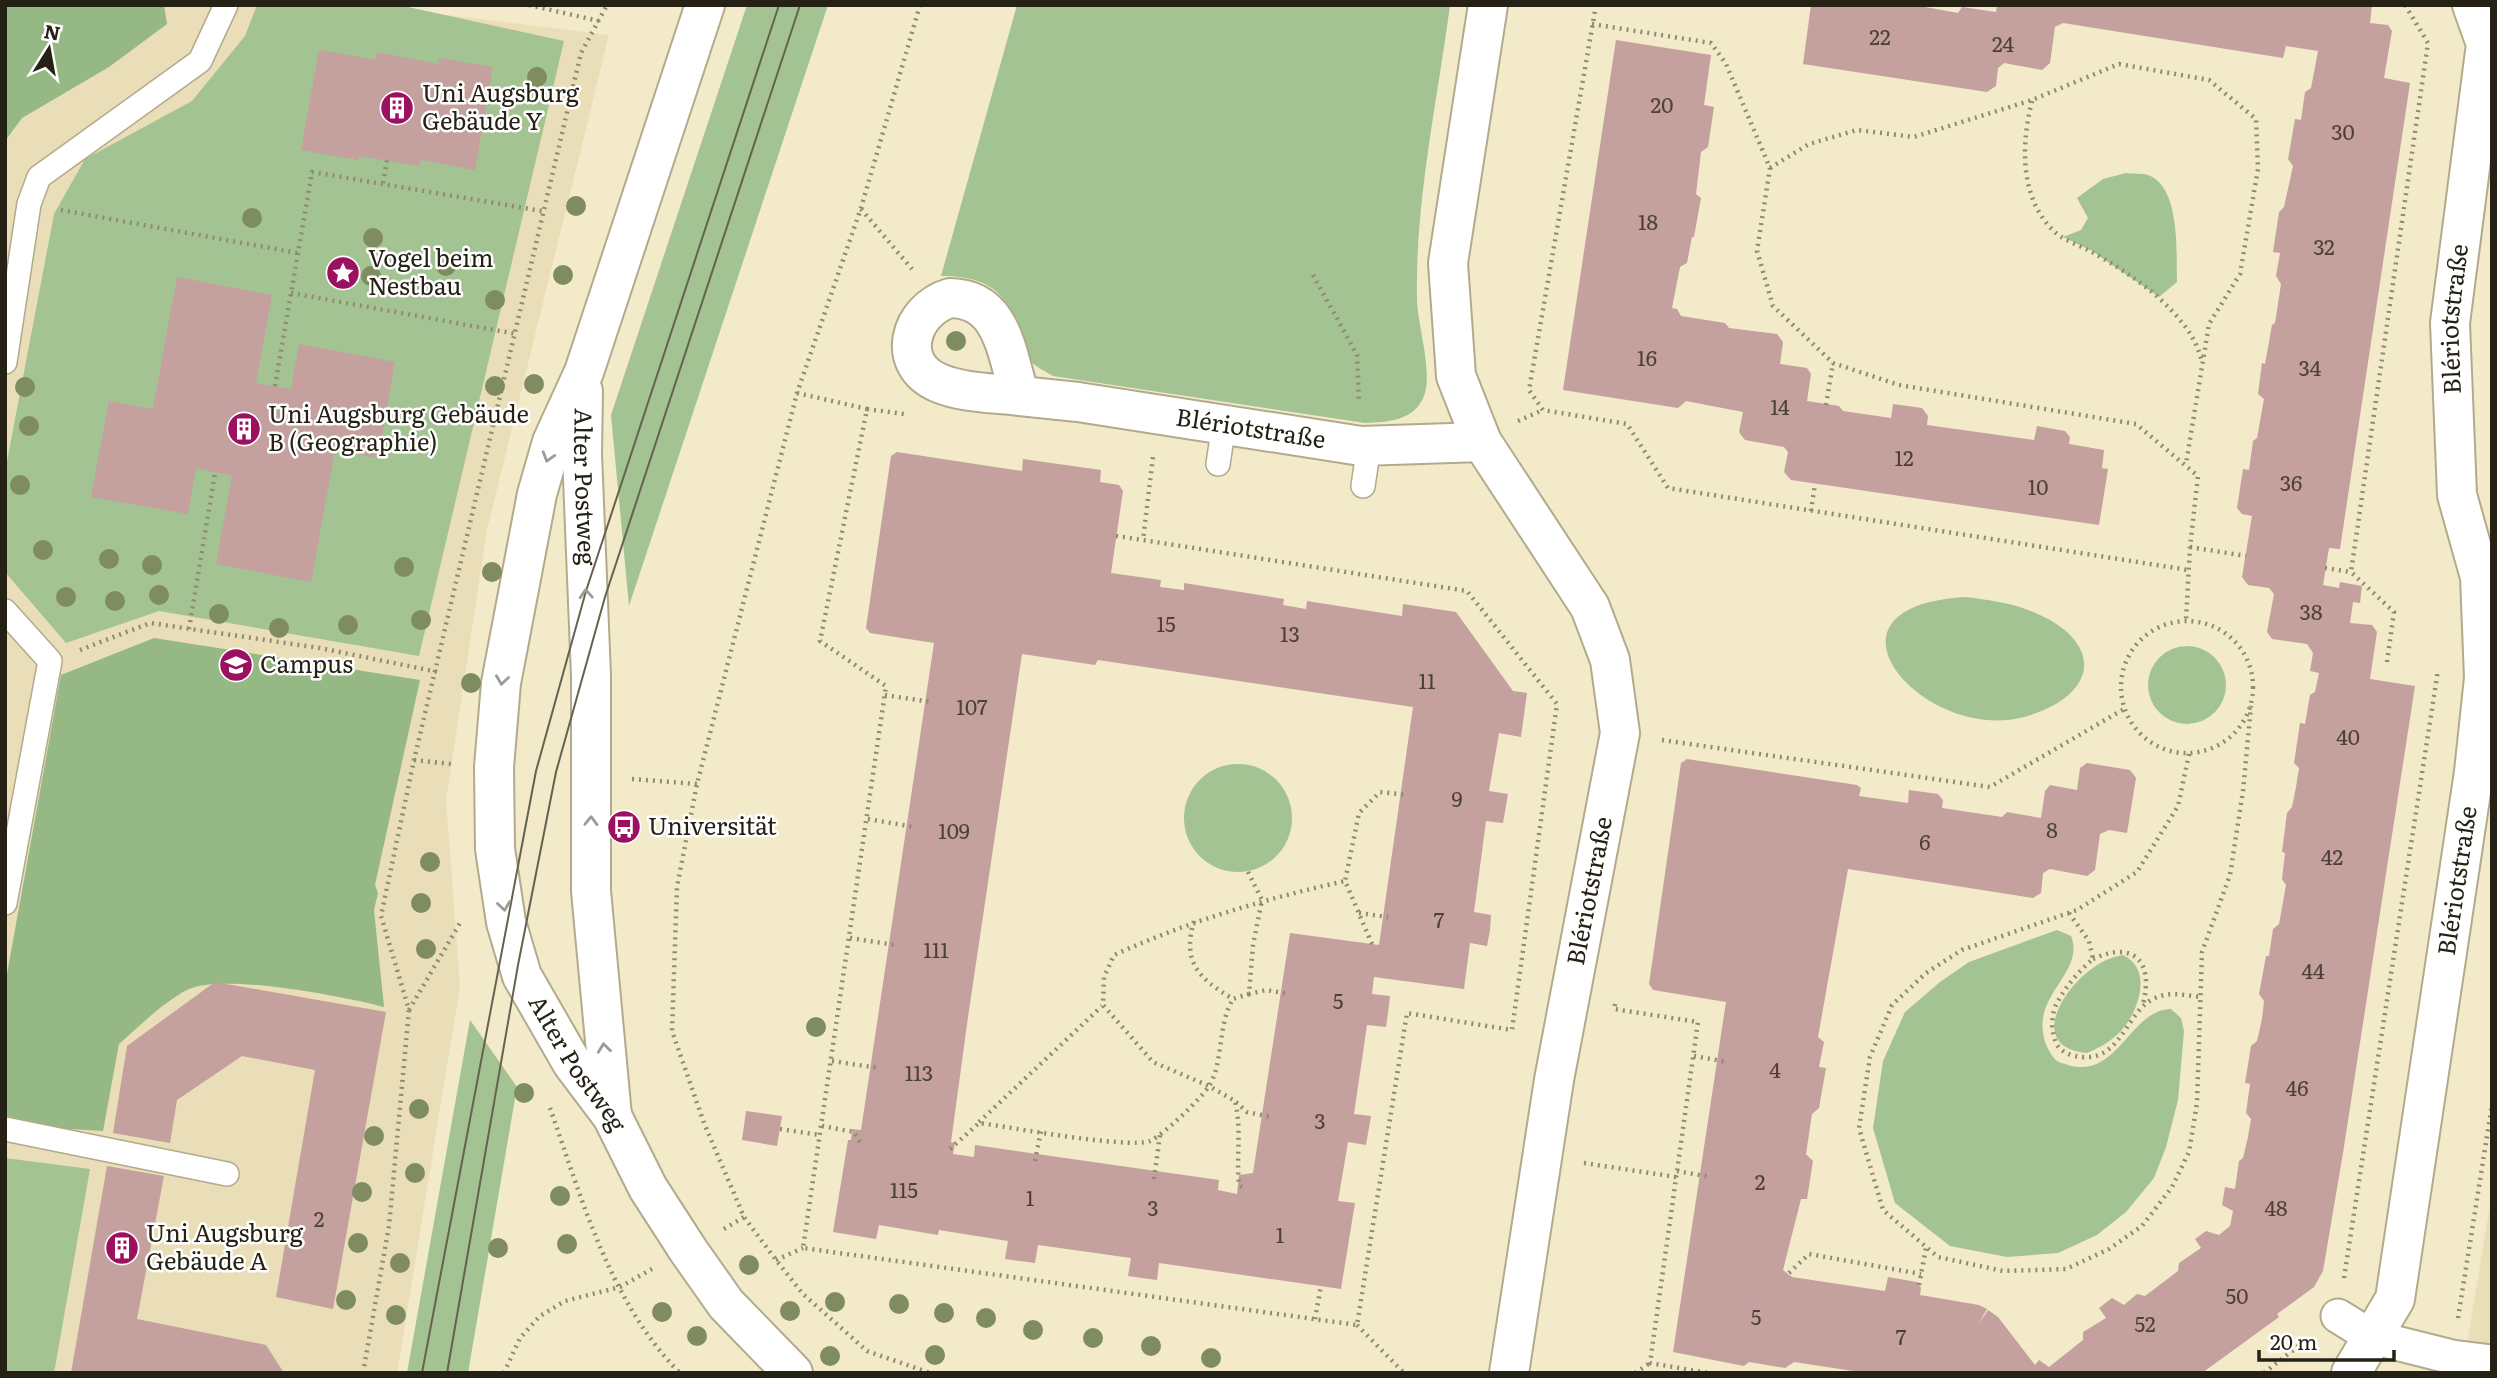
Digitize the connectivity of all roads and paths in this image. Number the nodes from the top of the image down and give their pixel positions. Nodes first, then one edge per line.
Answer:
1 (226, 5) edge
2 (529, 5) edge
3 (607, 5) edge
4 (705, 5) edge
5 (919, 5) edge
6 (1488, 5) edge
7 (1596, 5) edge
8 (2405, 5) edge
9 (2472, 5) edge
10 (599, 22) junction
11 (1592, 24) junction
12 (2032, 100) junction
13 (387, 160) dead end
14 (1770, 168) junction
15 (383, 183) junction
16 (29, 204) junction
17 (861, 208) junction
18 (542, 211) junction
19 (298, 253) junction
20 (1313, 275) dead end
21 (291, 293) junction
22 (936, 302) junction
23 (517, 334) junction
24 (5, 362) edge
25 (1833, 363) junction
26 (2202, 365) junction
27 (584, 372) junction
28 (275, 386) dead end
29 (797, 393) junction
30 (1020, 396) junction
31 (1826, 405) dead end
32 (1158, 415) junction
33 (1518, 421) dead end
34 (1224, 424) junction
35 (1525, 433) dead end
36 (1482, 442) junction
37 (1365, 446) junction
38 (1218, 464) dead end
39 (2186, 465) junction
40 (215, 473) dead end
41 (1815, 484) dead end
42 (1363, 486) dead end
43 (1811, 511) junction
44 (1116, 536) dead end
45 (1143, 540) junction
46 (1206, 542) dead end
47 (2190, 547) junction
48 (1205, 550) junction
49 (2246, 556) dead end
50 (1352, 564) dead end
51 (2325, 568) dead end
52 (2188, 570) junction
53 (1351, 572) junction
54 (2351, 572) junction
55 (5, 611) edge
56 (2186, 620) junction
57 (189, 629) junction
58 (50, 661) junction
59 (2387, 662) dead end
60 (2438, 670) dead end
61 (438, 672) junction
62 (2488, 678) edge
63 (885, 695) junction
64 (931, 702) dead end
65 (2251, 706) junction
66 (2124, 709) junction
67 (1620, 733) junction
68 (2189, 754) junction
69 (414, 760) junction
70 (462, 765) dead end
71 (1408, 795) dead end
72 (868, 820) junction
73 (914, 827) dead end
74 (1248, 872) dead end
75 (1345, 881) junction
76 (1262, 900) junction
77 (5, 903) edge
78 (1359, 913) junction
79 (2069, 913) junction
80 (1388, 917) dead end
81 (1195, 920) junction
82 (460, 923) dead end
83 (850, 938) junction
84 (1372, 944) dead end
85 (895, 945) dead end
86 (2093, 959) junction
87 (1249, 994) junction
88 (1289, 994) dead end
89 (1616, 995) dead end
90 (2200, 997) junction
91 (1233, 999) junction
92 (1103, 1005) junction
93 (2143, 1005) junction
94 (408, 1010) junction
95 (1694, 1056) junction
96 (832, 1061) junction
97 (1727, 1062) dead end
98 (878, 1068) dead end
99 (1209, 1086) junction
100 (1235, 1101) junction
101 (2492, 1105) edge
102 (612, 1116) junction
103 (1271, 1117) dead end
104 (979, 1123) junction
105 (822, 1126) junction
106 (5, 1129) edge
107 (780, 1129) dead end
108 (1041, 1131) junction
109 (1161, 1134) junction
110 (820, 1135) junction
111 (860, 1142) dead end
112 (950, 1149) dead end
113 (1541, 1156) junction
114 (1035, 1161) dead end
115 (227, 1174) dead end
116 (1677, 1174) junction
117 (1710, 1177) dead end
118 (1154, 1179) dead end
119 (1242, 1186) dead end
120 (744, 1217) junction
121 (1926, 1247) junction
122 (803, 1248) junction
123 (688, 1250) junction
124 (776, 1261) junction
125 (1789, 1273) dead end
126 (1921, 1274) junction
127 (1919, 1285) dead end
128 (1321, 1286) dead end
129 (2339, 1317) junction
130 (1315, 1319) junction
131 (1357, 1325) junction
132 (2372, 1338) junction
133 (2452, 1357) junction
134 (2492, 1362) edge
135 (1650, 1363) junction
136 (363, 1373) edge
137 (504, 1373) edge
138 (793, 1373) edge
139 (930, 1373) edge
140 (1404, 1373) edge
141 (1509, 1373) edge
142 (1635, 1373) edge
143 (1708, 1373) edge
144 (2263, 1373) edge
145 (2351, 1373) edge

1 - 16 lane
2 - 10 path
3 - 10 path
4 - 27 street, Alter Postweg
5 - 17 path
6 - 36 street, Blériotstraße
7 - 11 path
8 - 54 path
9 - 62 street, Blériotstraße
10 - 18 path
11 - 14 path
11 - 43 path
12 - 14 path
12 - 26 path
12 - 26 path
13 - 15 path
14 - 25 path
15 - 18 path
15 - 19 path
16 - 19 path
16 - 24 lane
17 - 22 path
17 - 29 path
18 - 23 path
19 - 21 path
20 - 37 path
21 - 23 path
21 - 28 path
22 - 30 street
22 - 30 street, Blériotstraße
23 - 61 path
25 - 31 path
25 - 39 path
26 - 39 path
102 -> 27 street, Alter Postweg
27 -> 102 street, Alter Postweg
29 - 63 path
29 - 120 path
30 - 32 street, Blériotstraße
32 - 34 street, Blériotstraße
32 - 45 path
33 - 35 path
34 - 37 street, Blériotstraße
34 - 38 lane
36 - 37 street, Blériotstraße
36 - 67 street, Blériotstraße
37 - 42 lane
39 - 47 path
40 - 57 path
41 - 43 path
43 - 52 path
44 - 45 path
45 - 48 path
46 - 48 path
47 - 49 path
47 - 52 path
48 - 53 path
50 - 53 path
51 - 54 path
52 - 56 path
53 - 131 path
54 - 59 path
55 - 58 lane
56 - 65 path
56 - 66 path
57 - 58 path
57 - 61 path
58 - 77 lane
60 - 129 path
61 - 69 path
62 - 132 street, Blériotstraße
63 - 64 path
63 - 72 path
65 - 68 path
65 - 90 path
66 - 67 path
66 - 68 path
67 - 113 street, Blériotstraße
68 - 79 path
69 - 70 path
69 - 94 path
71 - 75 path
72 - 73 path
72 - 83 path
74 - 76 path
75 - 76 path
75 - 78 path
76 - 81 path
76 - 87 path
78 - 80 path
78 - 84 path
79 - 86 path
79 - 121 path
81 - 91 path
81 - 92 path
82 - 94 path
83 - 85 path
83 - 96 path
86 - 93 path
86 - 93 path
87 - 88 path
87 - 91 path
89 - 95 path
90 - 93 path
90 - 121 path
91 - 99 path
92 - 99 path
92 - 104 path
94 - 136 path
95 - 97 path
95 - 116 path
96 - 98 path
96 - 105 path
99 - 100 path
99 - 109 path
100 - 103 path
100 - 119 path
101 - 133 path
102 - 123 street
104 - 108 path
104 - 112 path
105 - 110 path
105 - 111 path
106 - 115 lane
107 - 110 path
108 - 109 path
108 - 114 path
109 - 118 path
110 - 122 path
113 - 116 path
113 - 141 street, Blériotstraße
116 - 117 path
116 - 135 path
120 - 123 path
120 - 124 path
121 - 126 path
122 - 124 path
122 - 130 path
123 - 137 path
123 - 138 street
124 - 139 path
125 - 126 path
126 - 127 path
128 - 130 path
129 - 132 street
129 - 144 path
130 - 131 path
131 - 140 path
132 - 133 street
132 - 145 street, Blériotstraße
133 - 134 street
135 - 142 path
135 - 143 path

